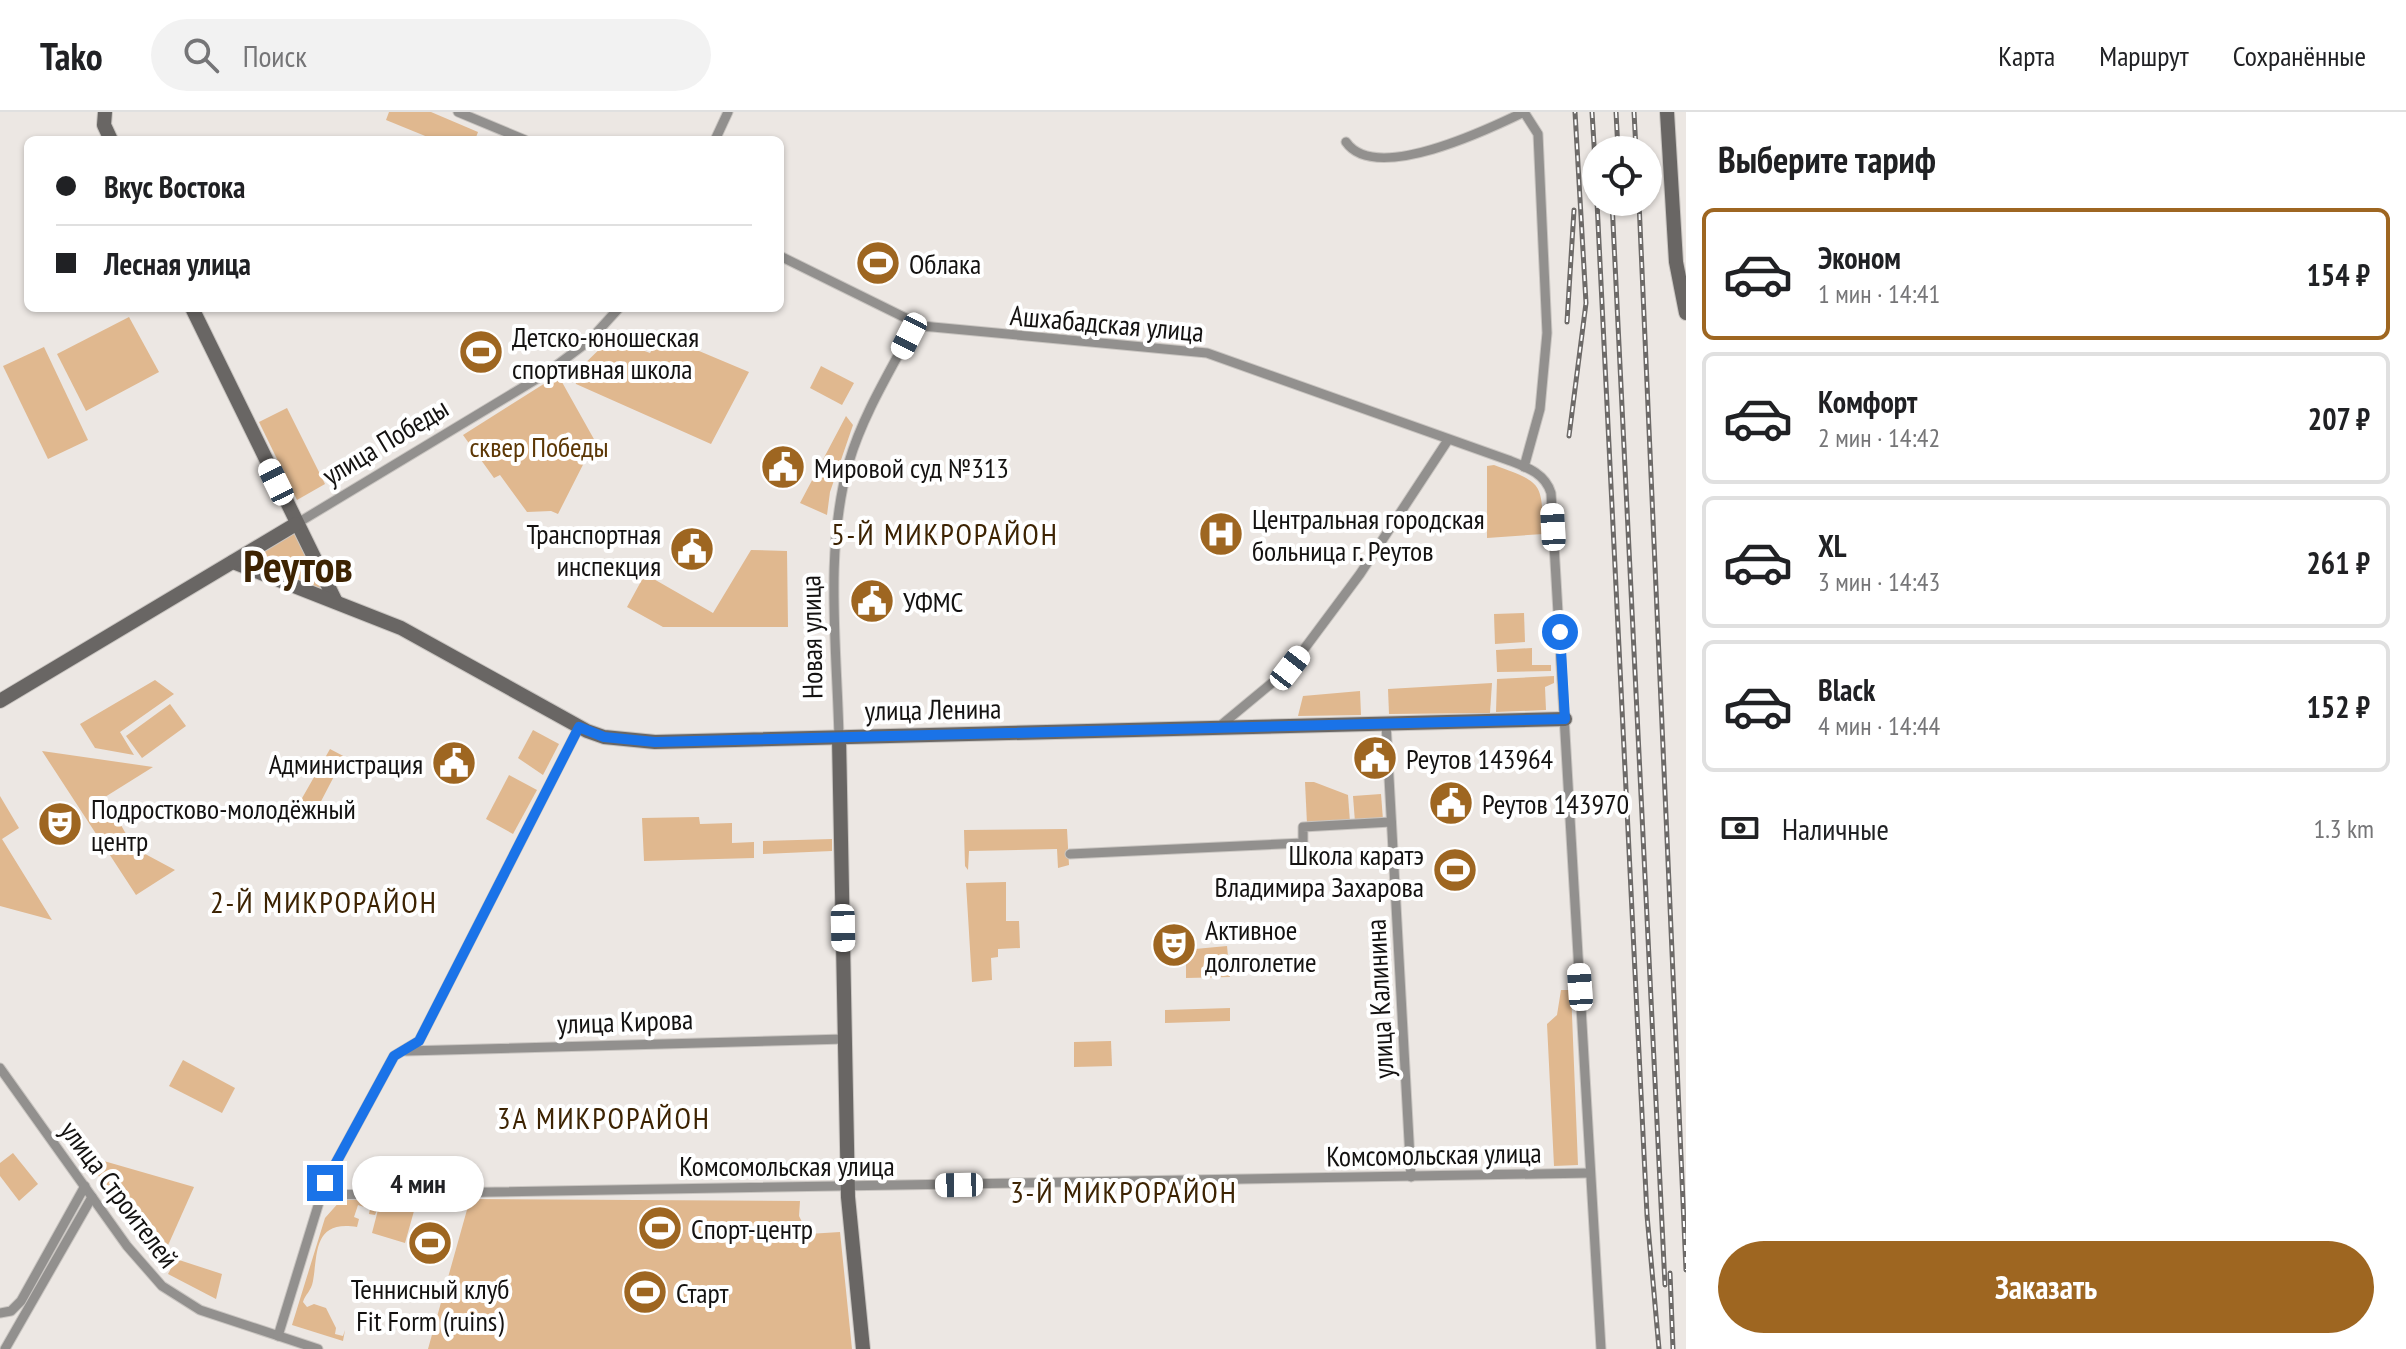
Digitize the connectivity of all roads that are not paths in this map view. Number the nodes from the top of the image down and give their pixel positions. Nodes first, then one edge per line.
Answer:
1 (105, 112) edge
2 (458, 112) edge
3 (728, 112) edge
4 (1524, 112) edge
5 (1667, 112) edge
6 (109, 136) edge
7 (515, 136) edge
8 (717, 136) edge
9 (1346, 142) dead end
10 (784, 258) edge
11 (194, 312) edge
12 (615, 312) edge
13 (1686, 313) edge
14 (915, 324) junction
15 (1448, 440) junction
16 (1524, 467) junction
17 (296, 524) junction
18 (233, 562) junction
19 (336, 602) junction
20 (0, 701) edge
21 (1565, 719) junction
22 (1386, 723) junction
23 (579, 727) junction
24 (1218, 728) junction
25 (839, 738) junction
26 (1391, 822) junction
27 (1070, 854) dead end
28 (845, 1039) junction
29 (406, 1051) junction
30 (0, 1068) edge
31 (1590, 1173) junction
32 (1411, 1177) junction
33 (85, 1186) junction
34 (848, 1187) junction
35 (320, 1195) junction
36 (92, 1197) junction
37 (1, 1313) edge
38 (12, 1333) junction
39 (278, 1336) junction
40 (0, 1339) edge
41 (5, 1349) edge
42 (318, 1349) edge
43 (863, 1349) edge
44 (1601, 1349) edge

1 - 6 street
2 - 7 street
3 - 8 street
4 - 9 street
4 - 16 street
5 - 13 street
10 - 14 street, Ашхабадская улица
11 - 17 street
12 - 17 street, улица Победы
14 - 15 street, Ашхабадская улица
14 - 25 street, Новая улица
15 - 16 street, Ашхабадская улица
15 - 24 street
16 - 21 street
17 - 18 street, улица Победы
17 - 19 street
18 - 19 street, улица Ленина
18 - 20 street, улица Победы
19 - 23 street, улица Ленина
21 - 22 street, улица Ленина
21 - 31 street
22 - 24 street, улица Ленина
22 - 26 street, улица Калинина
23 - 25 street, улица Ленина
23 - 29 street
24 - 25 street, улица Ленина
25 - 28 street, Новая улица
26 - 27 street
26 - 32 street, улица Калинина
28 - 29 street, улица Кирова
28 - 34 street, Новая улица
29 - 35 street
30 - 33 street, улица Строителей
31 - 32 street, Комсомольская улица
31 - 44 street
32 - 34 street, Комсомольская улица
33 - 36 street, улица Строителей
33 - 37 street
34 - 35 street, Комсомольская улица
34 - 43 street, Новая улица
35 - 39 street
36 - 38 street
36 - 39 street, улица Строителей
37 - 38 street
38 - 40 street
38 - 41 street
39 - 42 street, улица Строителей

